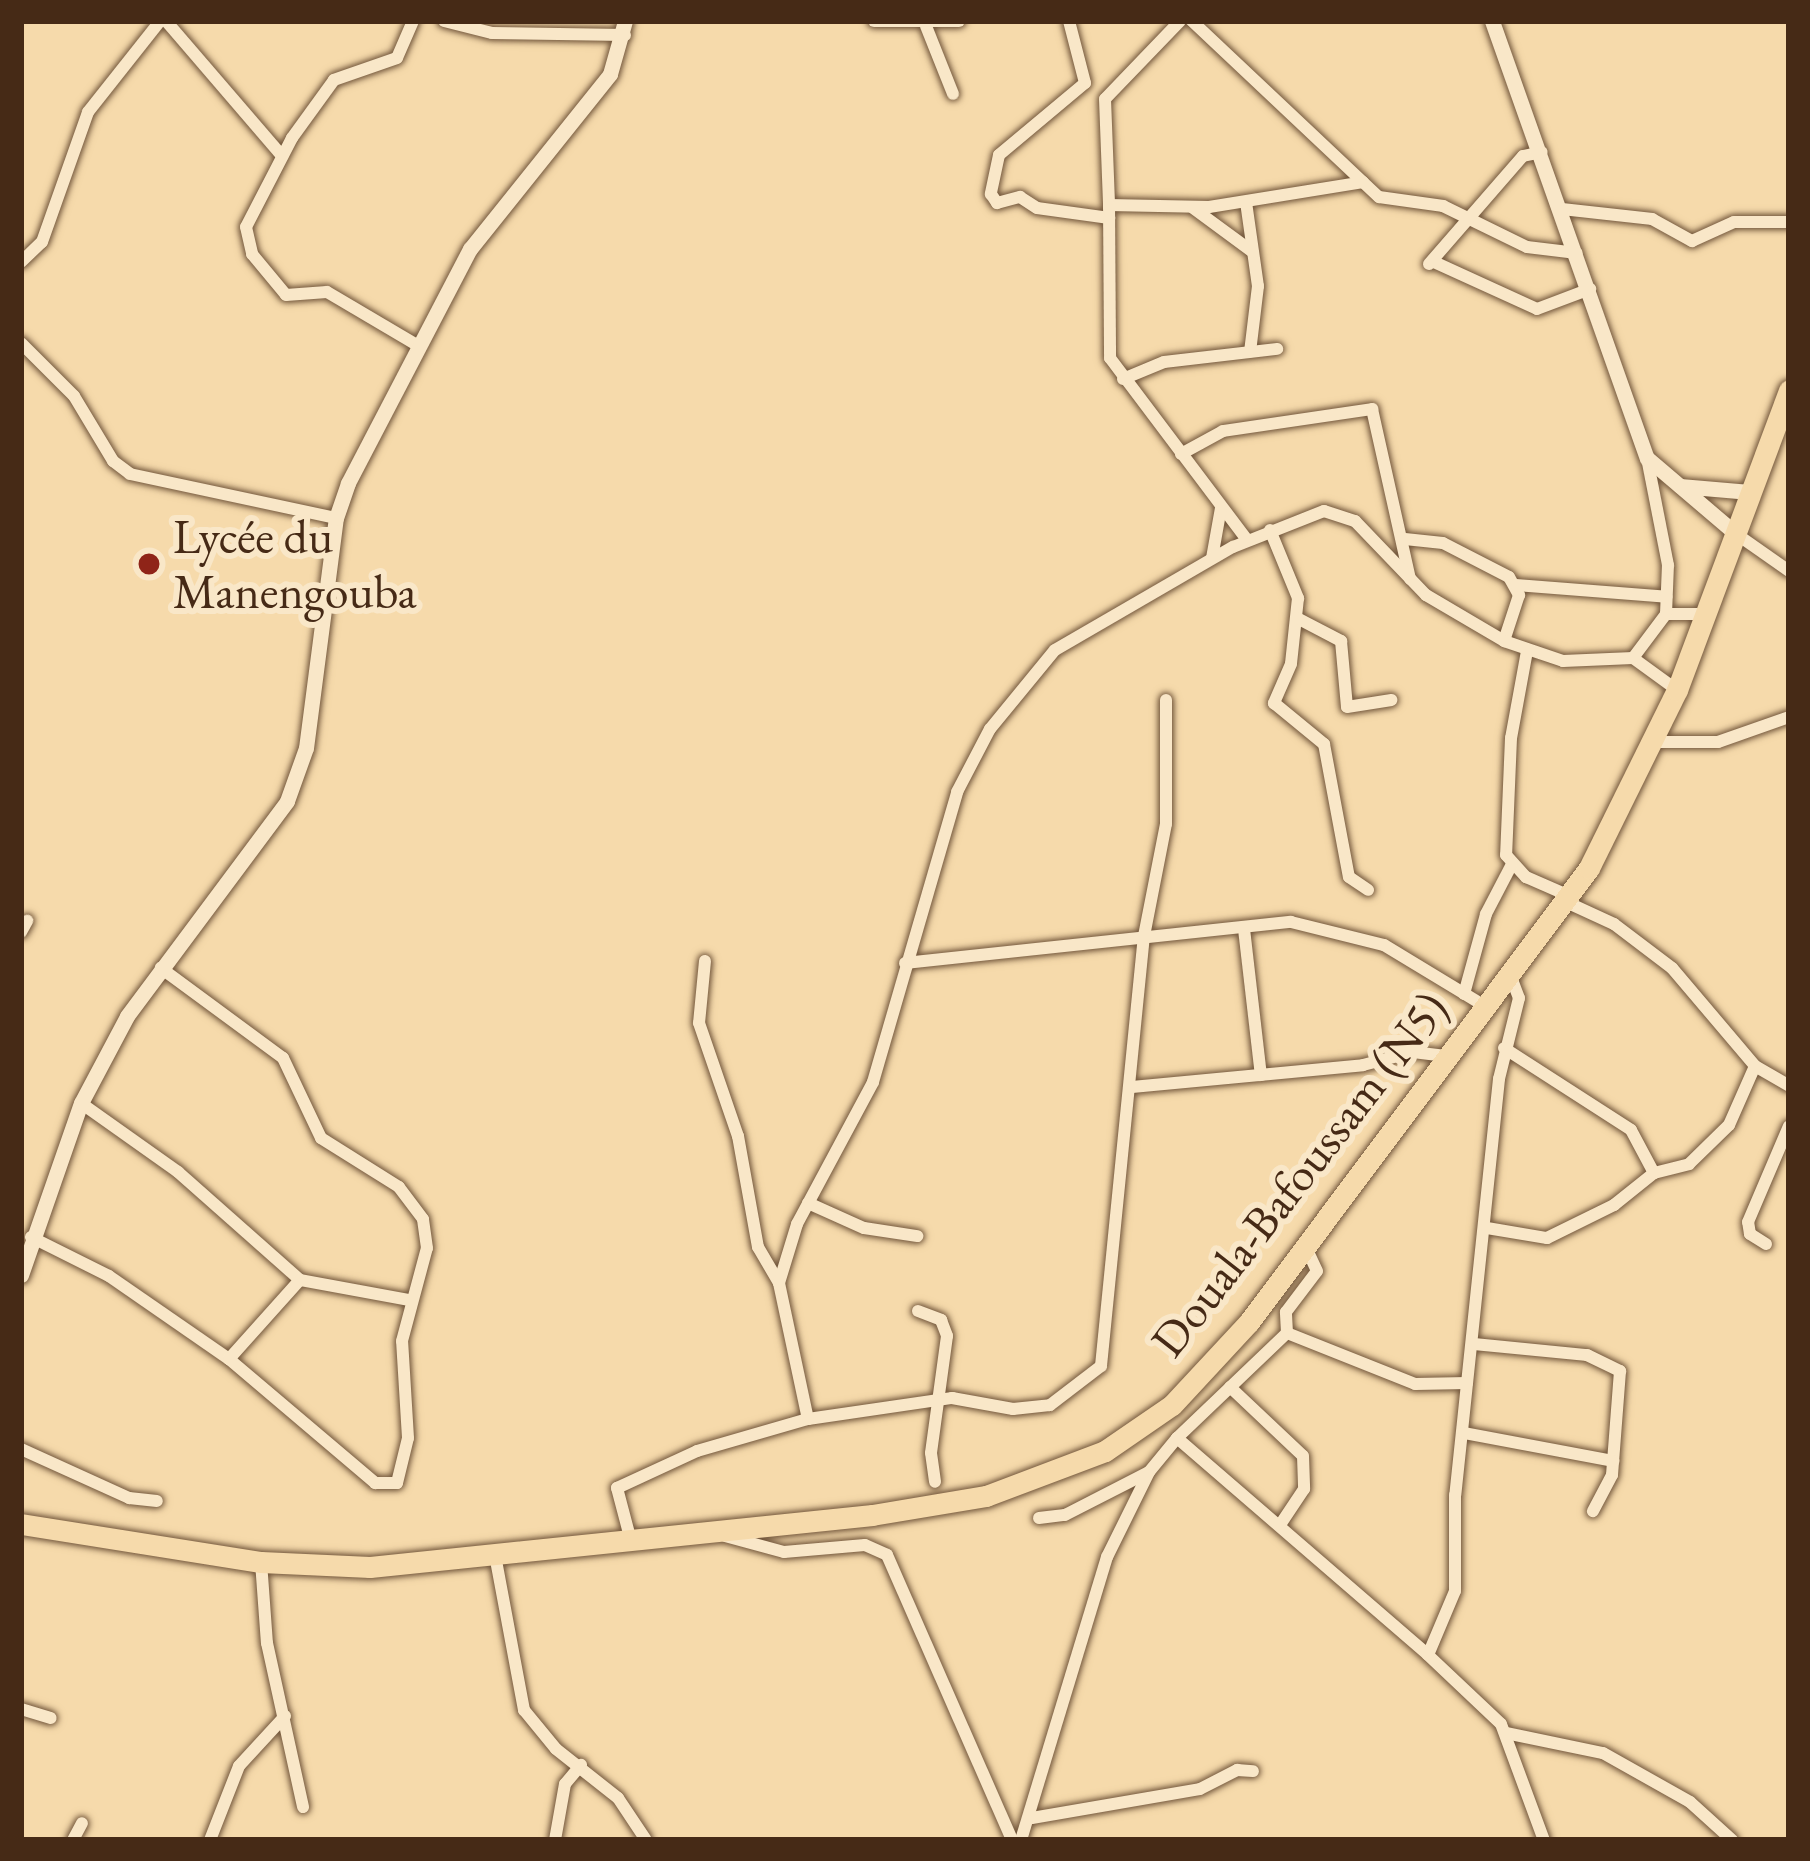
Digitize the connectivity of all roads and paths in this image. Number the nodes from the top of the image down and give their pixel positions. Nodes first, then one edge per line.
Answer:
1 (163, 21) edge
2 (412, 21) edge
3 (445, 21) edge
4 (874, 21) edge
5 (959, 21) edge
6 (1070, 21) edge
7 (1180, 21) edge
8 (1192, 21) edge
9 (1492, 21) edge
10 (926, 26) junction
11 (572, 27) edge
12 (625, 28) edge
13 (953, 94) dead end
14 (1544, 152) junction
15 (283, 156) junction
16 (1363, 182) junction
17 (1246, 202) junction
18 (1193, 208) junction
19 (1562, 209) junction
20 (1109, 211) junction
21 (1465, 218) junction
22 (1789, 222) edge
23 (1252, 252) junction
24 (1577, 253) junction
25 (21, 262) edge
26 (1590, 289) junction
27 (21, 343) edge
28 (417, 345) junction
29 (1277, 349) dead end
30 (1250, 352) junction
31 (1123, 379) junction
32 (1789, 390) edge
33 (1782, 428) edge
34 (1180, 454) junction
35 (1647, 458) junction
36 (1681, 486) junction
37 (1750, 492) junction
38 (1221, 507) junction
39 (336, 518) junction
40 (1270, 530) junction
41 (1735, 533) junction
42 (1405, 539) junction
43 (1247, 540) junction
44 (1211, 559) junction
45 (1789, 571) edge
46 (1410, 580) junction
47 (1516, 585) junction
48 (1667, 596) junction
49 (1666, 614) junction
50 (1706, 614) junction
51 (1297, 618) junction
52 (1504, 641) junction
53 (1527, 652) junction
54 (1633, 658) junction
55 (1677, 690) junction
56 (1166, 700) dead end
57 (1391, 700) dead end
58 (1789, 717) edge
59 (1654, 742) junction
60 (1512, 864) junction
61 (1368, 890) dead end
62 (1566, 898) junction
63 (1244, 929) junction
64 (1144, 936) junction
65 (705, 962) dead end
66 (905, 963) junction
67 (161, 968) junction
68 (1508, 971) junction
69 (1473, 1000) junction
70 (1504, 1048) junction
71 (1448, 1057) junction
72 (1755, 1066) junction
73 (1261, 1076) junction
74 (1789, 1086) edge
75 (1132, 1088) junction
76 (81, 1103) junction
77 (1789, 1126) edge
78 (1654, 1173) junction
79 (808, 1203) junction
80 (1487, 1228) junction
81 (917, 1236) dead end
82 (31, 1237) junction
83 (1766, 1244) dead end
84 (1305, 1245) junction
85 (23, 1264) edge
86 (299, 1280) junction
87 (779, 1283) junction
88 (409, 1300) junction
89 (918, 1311) dead end
90 (1287, 1333) junction
91 (1474, 1344) junction
92 (229, 1359) junction
93 (1467, 1382) junction
94 (1230, 1387) junction
95 (938, 1400) junction
96 (808, 1419) junction
97 (1464, 1433) junction
98 (1177, 1438) junction
99 (21, 1449) edge
100 (1612, 1460) junction
101 (1149, 1472) junction
102 (935, 1482) dead end
103 (157, 1501) dead end
104 (1593, 1511) dead end
105 (1039, 1518) dead end
106 (21, 1524) edge
107 (1280, 1525) junction
108 (725, 1536) junction
109 (632, 1545) junction
110 (495, 1556) junction
111 (261, 1562) junction
112 (1428, 1655) junction
113 (21, 1709) edge
114 (285, 1716) junction
115 (51, 1718) dead end
116 (1506, 1733) junction
117 (581, 1765) junction
118 (1253, 1771) dead end
119 (303, 1807) dead end
120 (1032, 1818) junction
121 (82, 1823) dead end
122 (74, 1840) edge
123 (210, 1840) edge
124 (555, 1840) edge
125 (646, 1840) edge
126 (1017, 1840) edge
127 (1544, 1840) edge
128 (1732, 1840) edge

1 - 15 street
1 - 25 street
2 - 15 street
3 - 11 street
4 - 10 street
5 - 10 street
6 - 20 street
7 - 20 street
8 - 16 street
9 - 14 street
10 - 13 street
11 - 12 street
12 - 28 street
14 - 19 street
14 - 21 street
15 - 28 street
16 - 17 street
16 - 21 street
17 - 18 street
17 - 23 street
18 - 20 street
18 - 23 street
19 - 22 street
19 - 24 street
20 - 31 street
21 - 24 street
21 - 26 street
23 - 30 street
24 - 26 street
26 - 35 street
27 - 39 street
28 - 39 street
29 - 30 street
30 - 31 street
31 - 34 street
32 - 33 highway, Douala-Bafoussam (N5)
33 - 37 highway, Douala-Bafoussam (N5)
34 - 38 street
34 - 42 street
35 - 36 street
35 - 48 street
36 - 37 street
36 - 41 street
37 - 41 highway, Douala-Bafoussam (N5)
38 - 43 street
38 - 44 street
39 - 67 street
40 - 43 street
40 - 46 street
40 - 51 street
41 - 45 street
41 - 50 highway, Douala-Bafoussam (N5)
42 - 46 street
42 - 47 street
43 - 44 street
44 - 66 street
46 - 52 street
47 - 48 street
47 - 52 street
48 - 49 street
49 - 50 street
49 - 54 street
50 - 55 highway, Douala-Bafoussam (N5)
51 - 57 street
51 - 61 street
52 - 53 street
53 - 54 street
53 - 60 street
54 - 55 street
55 - 59 highway, Douala-Bafoussam (N5)
56 - 64 street
58 - 59 street
59 - 62 highway, Douala-Bafoussam (N5)
60 - 62 street
60 - 69 street
62 - 68 highway, Douala-Bafoussam (N5)
62 - 72 street
63 - 64 street
63 - 69 street
63 - 73 street
64 - 66 street
64 - 75 street
65 - 87 street
66 - 79 street
67 - 76 street
67 - 88 street
68 - 69 highway, Douala-Bafoussam (N5)
68 - 70 street
69 - 71 highway, Douala-Bafoussam (N5)
70 - 78 street
70 - 80 street
71 - 73 street
71 - 84 highway, Douala-Bafoussam (N5)
72 - 74 street
72 - 78 street
73 - 75 street
75 - 95 street
76 - 82 street
76 - 86 street
77 - 83 street
78 - 80 street
79 - 81 street
79 - 87 street
80 - 91 street
82 - 85 street
82 - 92 street
84 - 90 street
84 - 108 highway, Douala-Bafoussam (N5)
86 - 88 street
86 - 92 street
87 - 96 street
88 - 92 street
89 - 95 street
90 - 93 street
90 - 94 street
91 - 93 street
91 - 100 street
93 - 97 street
94 - 98 street
94 - 107 street
95 - 96 street
95 - 102 street
96 - 109 street
97 - 100 street
97 - 112 street
98 - 101 street
98 - 107 street
99 - 103 street
100 - 104 street
101 - 105 street
101 - 120 street
106 - 111 highway, Douala-Bafoussam (N5)
107 - 112 street
108 - 109 highway, Douala-Bafoussam (N5)
108 - 126 street
109 - 110 highway, Douala-Bafoussam (N5)
110 - 111 highway, Douala-Bafoussam (N5)
110 - 117 street
111 - 114 street
112 - 116 street
113 - 115 street
114 - 119 street
114 - 123 street
116 - 127 street
116 - 128 street
117 - 124 street
117 - 125 street
118 - 120 street
120 - 126 street
121 - 122 street

